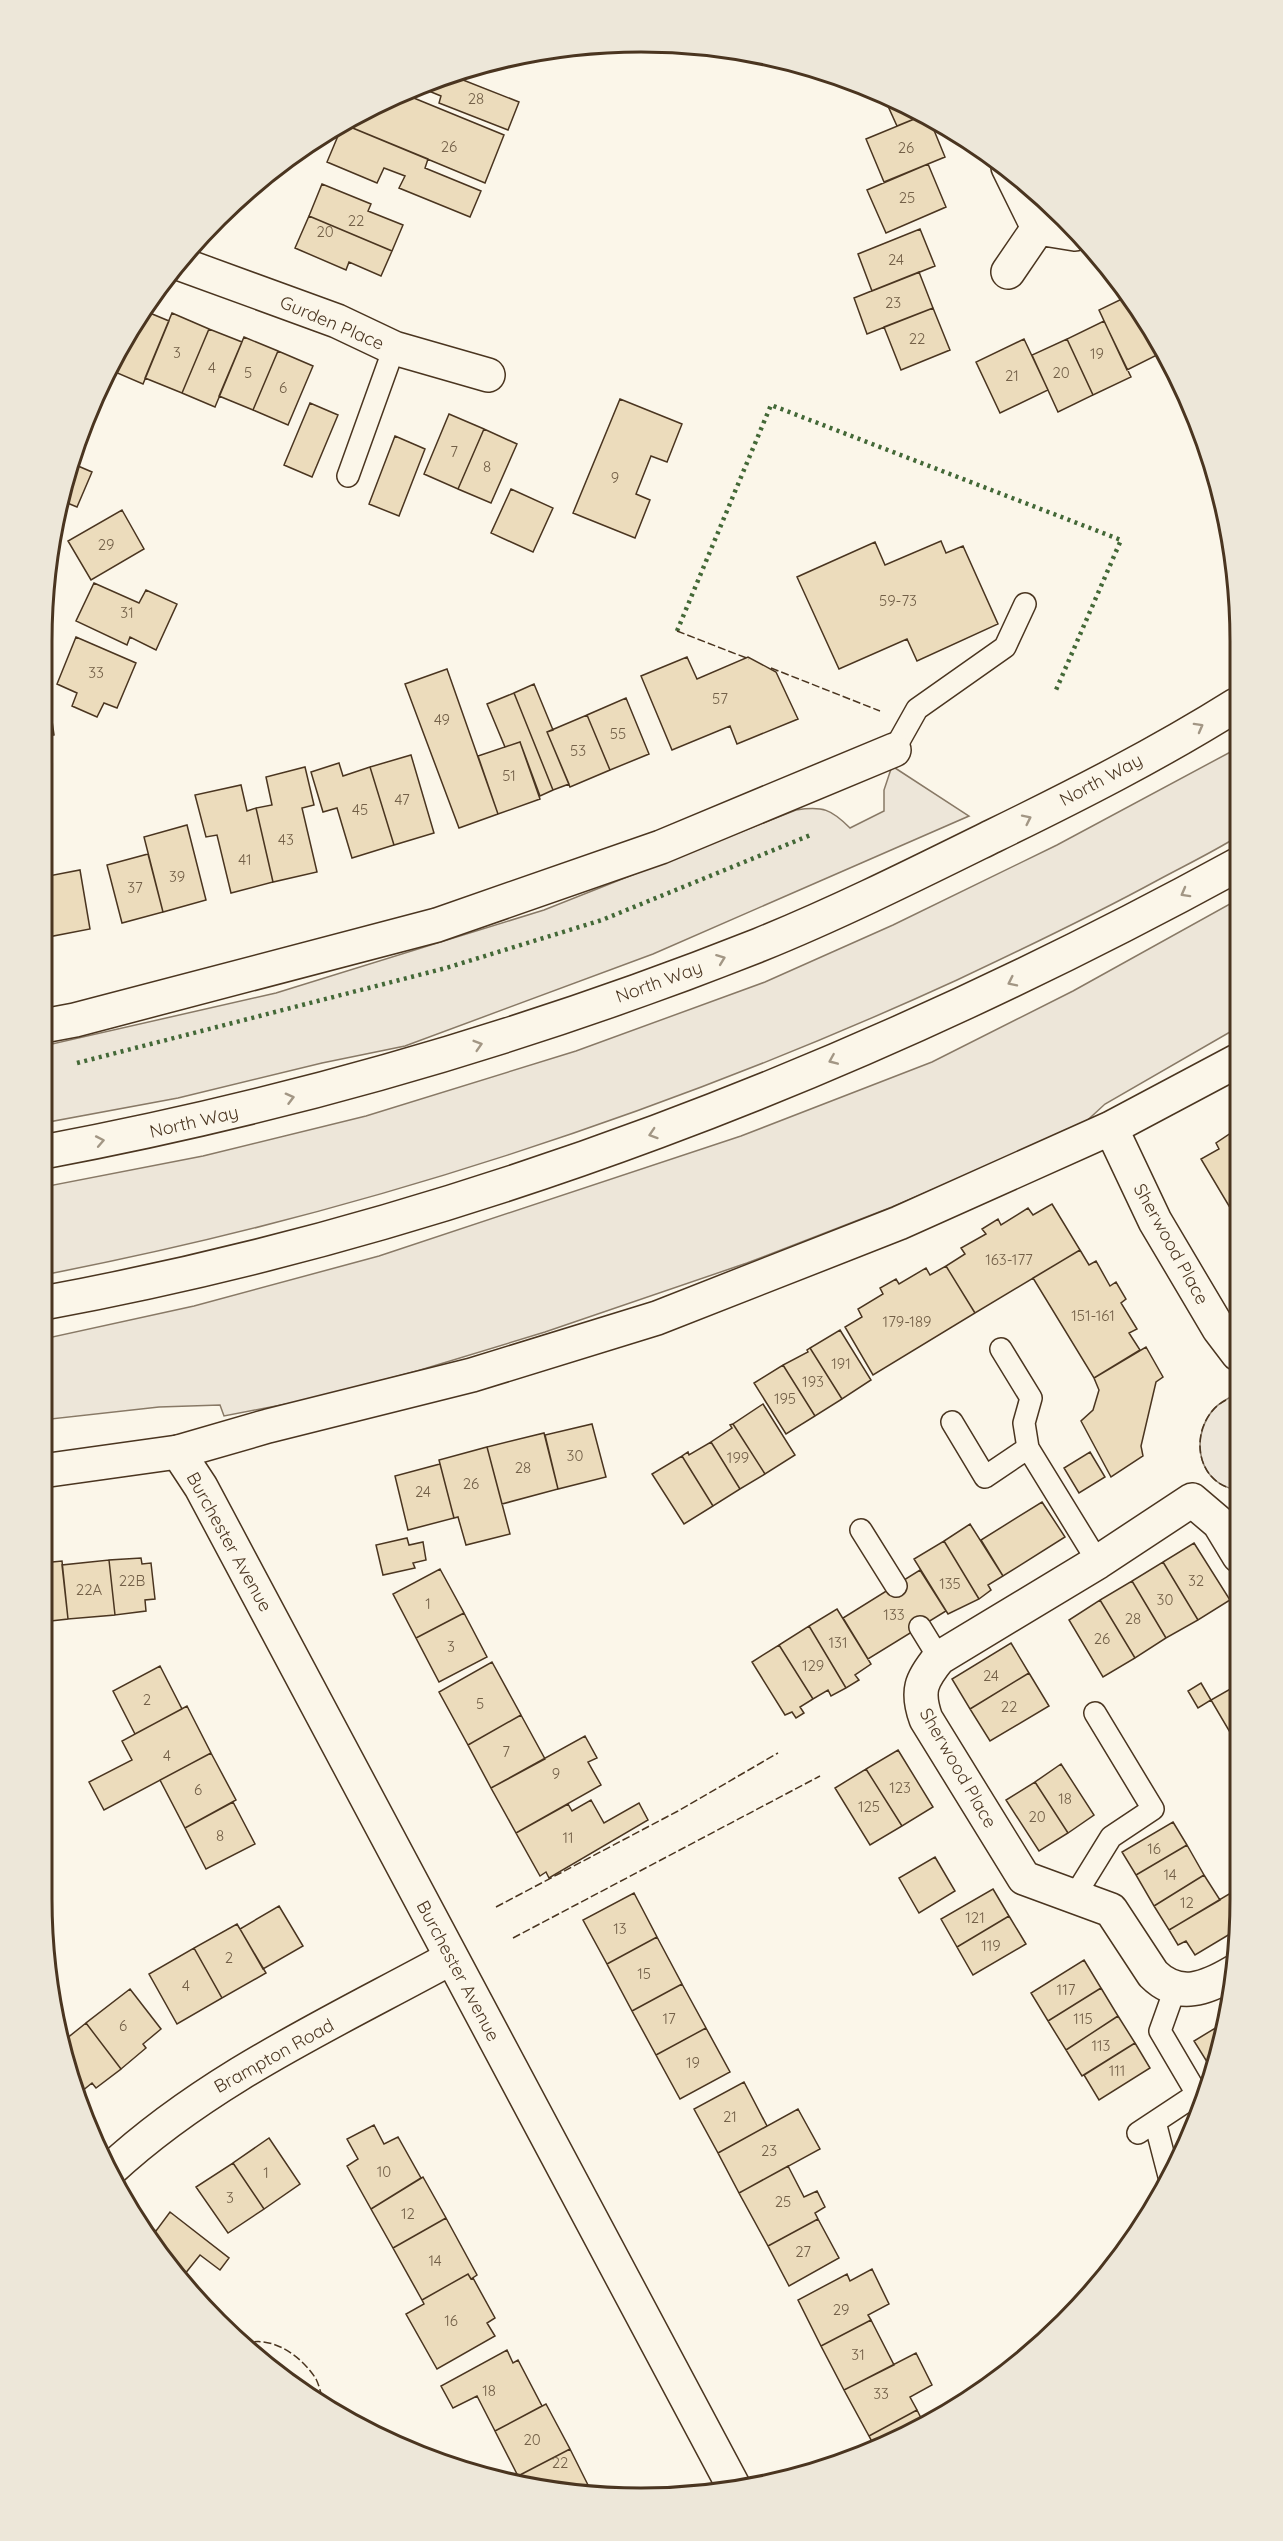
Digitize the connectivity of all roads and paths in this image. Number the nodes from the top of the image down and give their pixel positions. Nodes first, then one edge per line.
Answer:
1 (1019, 190) edge
2 (1038, 228) junction
3 (1065, 232) edge
4 (188, 267) edge
5 (1008, 272) dead end
6 (394, 348) junction
7 (488, 375) dead end
8 (348, 476) dead end
9 (1025, 604) dead end
10 (1230, 708) edge
11 (894, 750) joint
12 (1230, 869) edge
13 (52, 1024) edge
14 (1230, 1065) edge
15 (1111, 1128) junction
16 (52, 1150) edge
17 (52, 1301) edge
18 (1230, 1343) edge
19 (1001, 1349) dead end
20 (952, 1422) dead end
21 (1028, 1449) junction
22 (178, 1452) junction
23 (52, 1470) edge
24 (1229, 1521) edge
25 (861, 1530) dead end
26 (1098, 1562) junction
27 (896, 1586) dead end
28 (920, 1627) dead end
29 (939, 1658) junction
30 (1095, 1713) dead end
31 (1074, 1897) junction
32 (451, 1958) junction
33 (1225, 1978) edge
34 (1175, 1989) junction
35 (116, 2165) edge
36 (1165, 2169) edge
37 (731, 2481) edge

1 - 2 main road
2 - 3 main road
2 - 5 main road
4 - 6 main road, Gurden Place
6 - 7 main road, Gurden Place
6 - 8 lane
9 - 11 lane
16 -> 10 main road, North Way
11 - 13 main road
12 -> 17 main road
14 - 15 main road
15 - 18 main road, Sherwood Place
15 - 22 main road
19 - 21 lane
20 - 21 lane
21 - 26 lane
22 - 23 main road
22 - 32 main road, Burchester Avenue
24 - 26 main road, Sherwood Place
25 - 27 lane
26 - 29 main road, Sherwood Place
28 - 29 lane
29 - 31 main road, Sherwood Place
30 - 31 lane
31 - 34 main road, Sherwood Place
32 - 35 main road, Brampton Road
32 - 37 main road, Burchester Avenue
33 - 34 main road
34 - 36 lane

